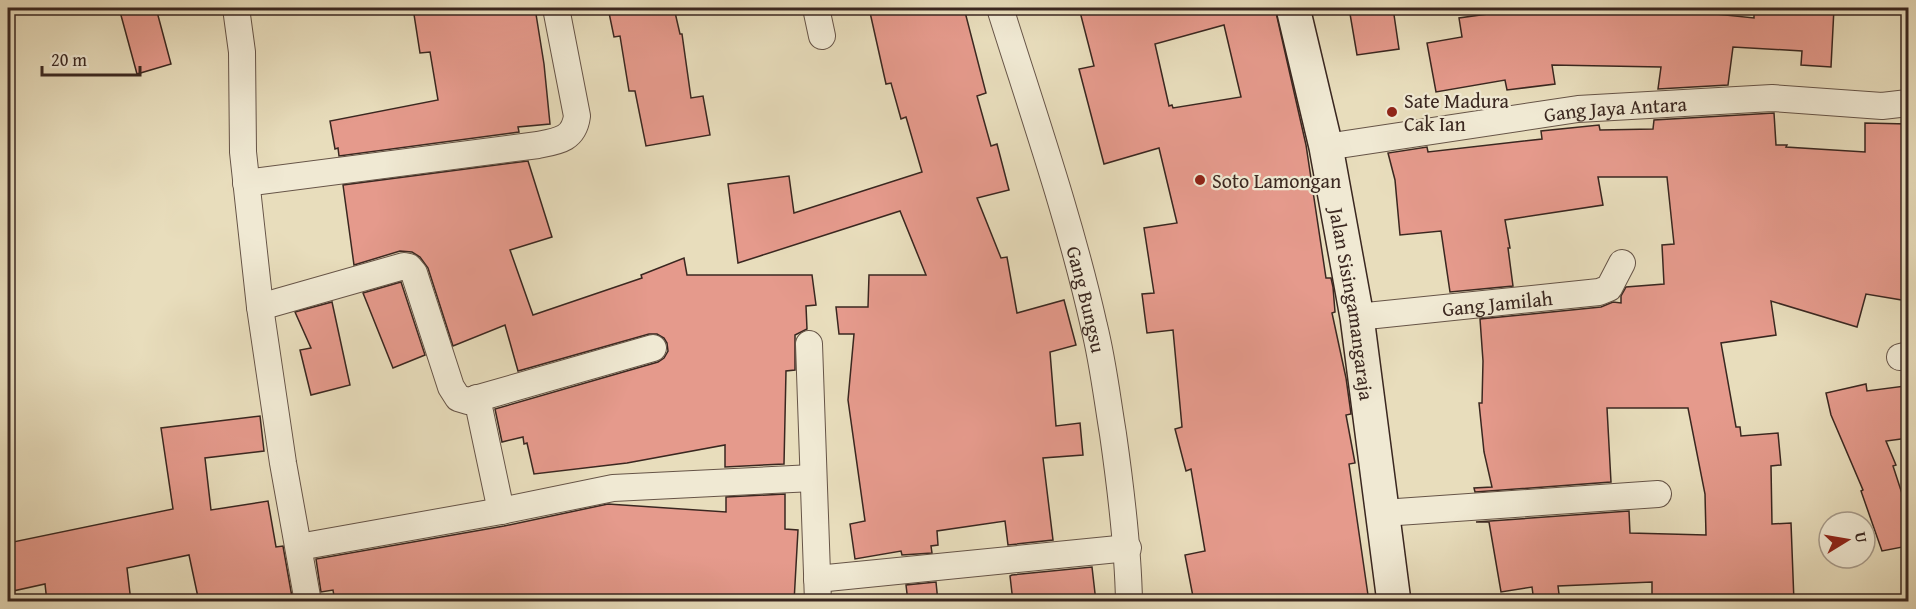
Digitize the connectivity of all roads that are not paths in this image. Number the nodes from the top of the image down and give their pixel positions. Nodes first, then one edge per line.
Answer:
1 (236, 8) edge
2 (556, 8) edge
3 (816, 8) edge
4 (1000, 8) edge
5 (1293, 8) edge
6 (822, 36) dead end
7 (1908, 103) edge
8 (1326, 147) junction
9 (246, 183) junction
10 (1622, 263) dead end
11 (260, 307) junction
12 (1357, 317) junction
13 (809, 344) dead end
14 (653, 348) dead end
15 (477, 398) junction
16 (813, 478) junction
17 (1658, 494) dead end
18 (501, 511) junction
19 (1383, 513) junction
20 (299, 547) junction
21 (1128, 548) junction
22 (817, 590) edge
23 (308, 602) edge
24 (1129, 602) edge
25 (1394, 602) edge

1 - 9 street
2 - 9 street
3 - 6 street
4 - 21 street, Gang Bungsu
5 - 8 main road, Jalan Sisingamangaraja
7 - 8 street, Gang Jaya Antara
8 - 12 main road, Jalan Sisingamangaraja
9 - 11 street
10 - 12 street, Gang Jamilah
11 - 15 street
11 - 20 street
12 - 19 main road, Jalan Sisingamangaraja
13 - 16 street
14 - 15 street
15 - 18 street
16 - 18 street
16 - 22 street
17 - 19 street
18 - 20 street
19 - 25 main road, Jalan Sisingamangaraja
20 - 23 street
21 - 22 street
21 - 24 street, Gang Bungsu

